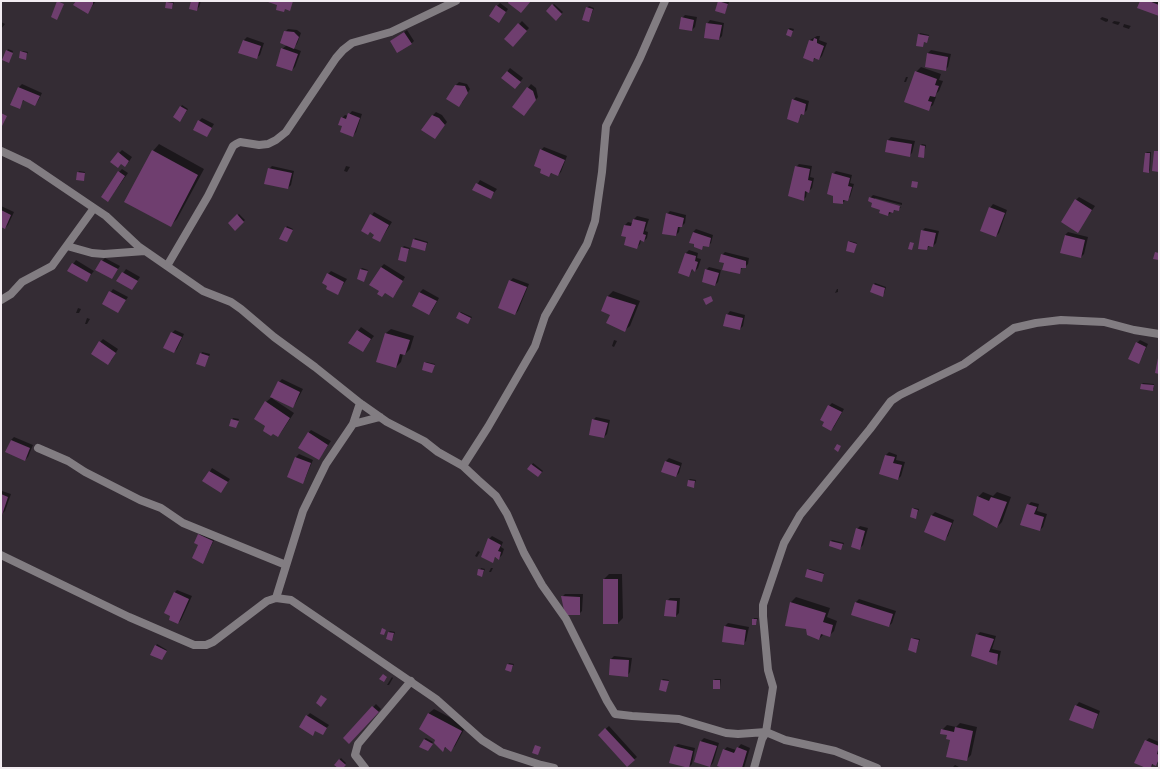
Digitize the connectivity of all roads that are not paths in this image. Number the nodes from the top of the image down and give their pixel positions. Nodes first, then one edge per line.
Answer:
1 (456, 1) edge
2 (665, 1) edge
3 (1, 151) edge
4 (94, 208) junction
5 (67, 246) junction
6 (145, 251) junction
7 (167, 266) junction
8 (1, 300) edge
9 (1159, 334) edge
10 (360, 403) junction
11 (380, 417) junction
12 (353, 424) junction
13 (38, 448) dead end
14 (463, 466) junction
15 (1, 555) edge
16 (286, 565) junction
17 (276, 598) junction
18 (411, 681) junction
19 (766, 732) junction
20 (540, 767) edge
21 (366, 768) edge
22 (554, 768) edge
23 (754, 768) edge
24 (877, 768) edge

1 - 7 street
2 - 14 street
3 - 4 street
4 - 5 street
4 - 6 street
5 - 6 street
5 - 8 street
6 - 7 street
7 - 10 street
9 - 19 street
10 - 11 street
10 - 12 street
11 - 12 street
11 - 14 street
12 - 16 street
13 - 16 street
14 - 19 street
15 - 17 street
16 - 17 street
17 - 18 street
18 - 20 street
18 - 21 street
19 - 23 street
19 - 24 street
20 - 22 street

